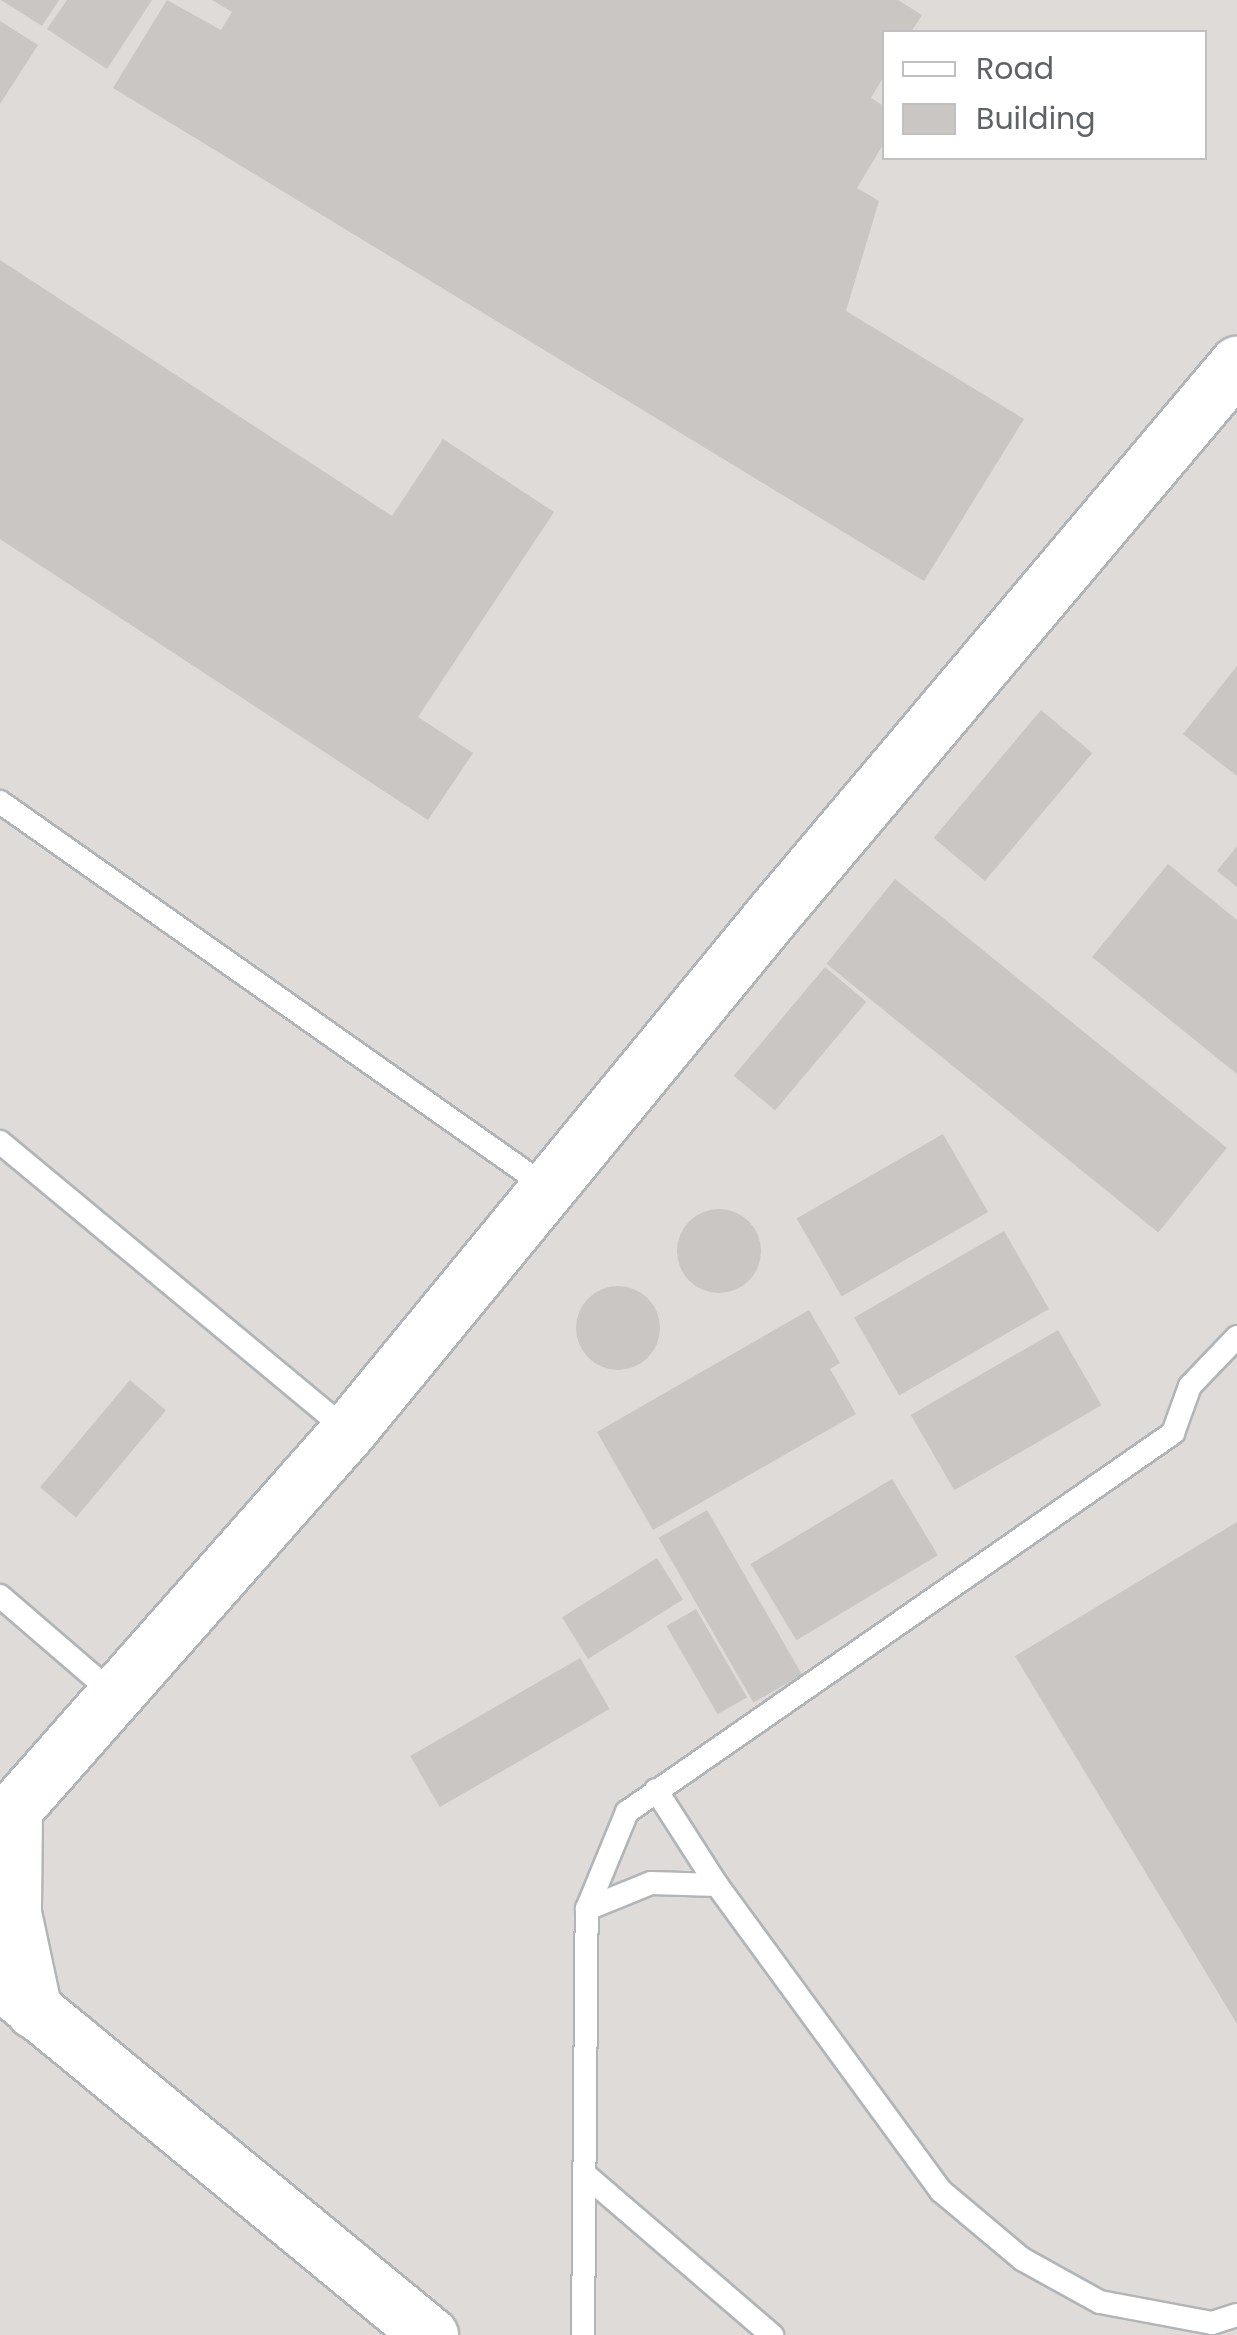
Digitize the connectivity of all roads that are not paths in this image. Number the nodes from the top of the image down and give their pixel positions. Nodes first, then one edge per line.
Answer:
1 (1237, 364) edge
2 (0, 802) edge
3 (0, 1142) edge
4 (548, 1188) junction
5 (1237, 1337) edge
6 (348, 1431) junction
7 (0, 1596) edge
8 (116, 1696) junction
9 (656, 1790) junction
10 (5, 1816) edge
11 (717, 1885) junction
12 (587, 1909) junction
13 (17, 1996) edge
14 (588, 2177) junction
15 (1237, 2315) edge
16 (430, 2335) edge
17 (583, 2335) edge
18 (772, 2335) edge

1 - 4 street
2 - 4 lane
3 - 6 lane
4 - 6 street
5 - 9 lane
6 - 8 street
7 - 8 lane
8 - 10 street
9 - 11 lane
9 - 12 lane
10 - 13 street
11 - 12 lane
11 - 15 lane
12 - 14 lane
13 - 16 street
14 - 17 lane
14 - 18 lane

